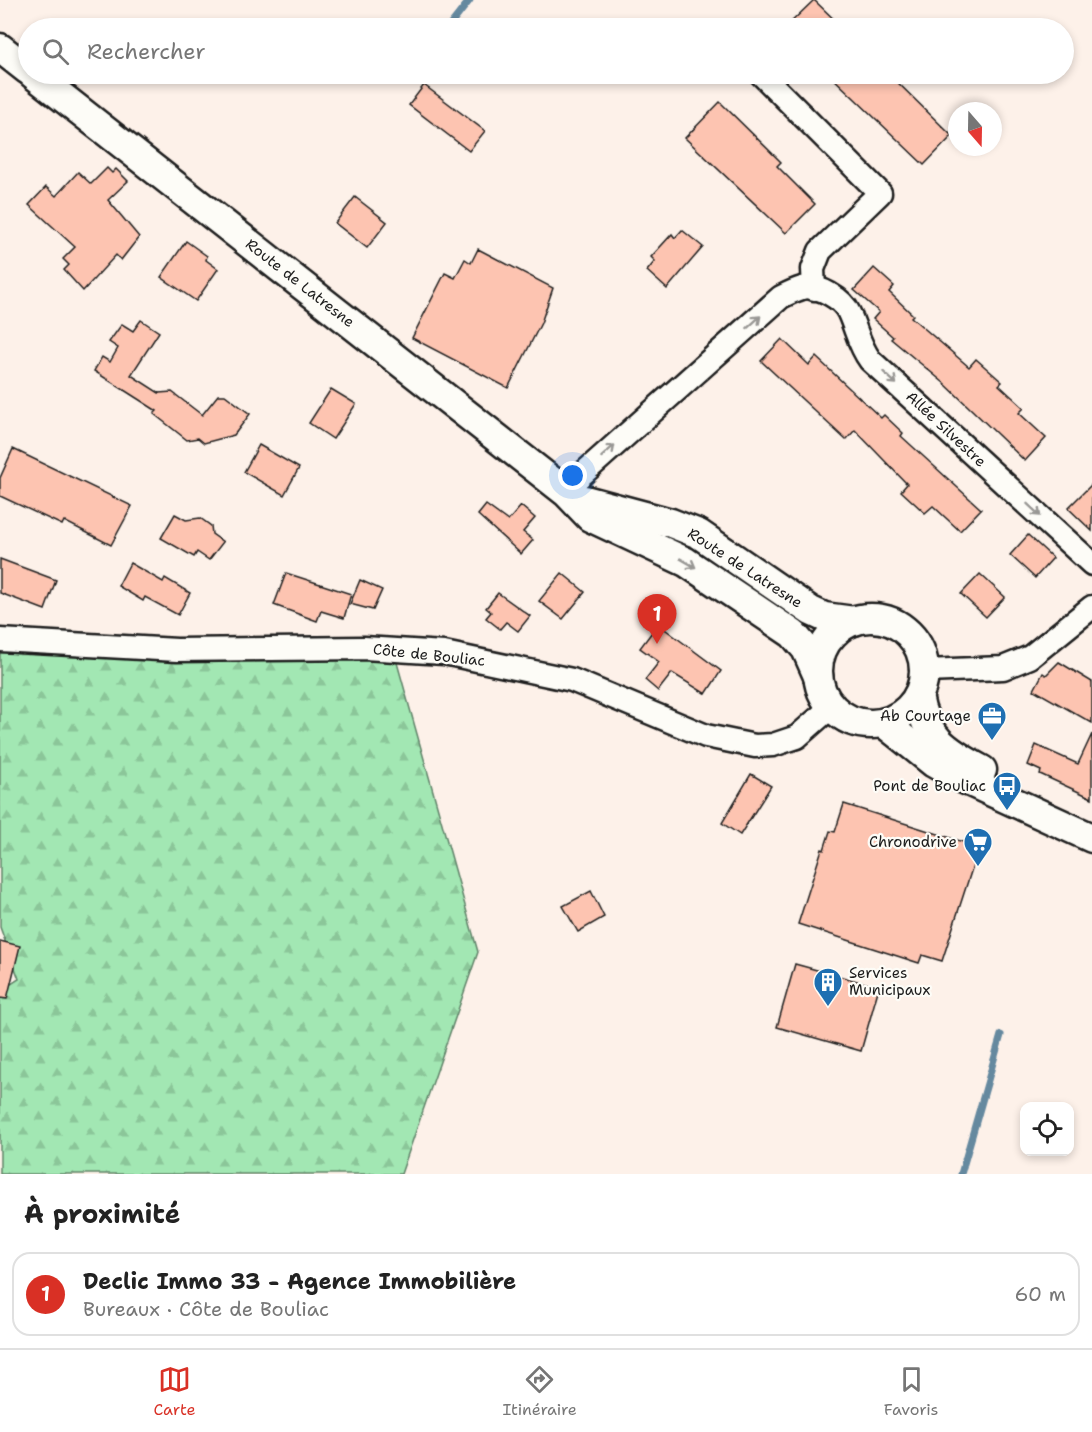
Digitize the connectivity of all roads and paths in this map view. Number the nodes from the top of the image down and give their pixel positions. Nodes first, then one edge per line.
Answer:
1 (0, 48) edge
2 (18, 62) edge
3 (46, 84) edge
4 (770, 84) edge
5 (814, 289) junction
6 (567, 493) junction
7 (650, 531) junction
8 (1092, 564) edge
9 (1092, 607) edge
10 (854, 621) junction
11 (0, 640) edge
12 (818, 676) junction
13 (921, 684) junction
14 (831, 707) junction
15 (884, 723) junction
16 (1092, 822) edge
17 (1092, 838) edge

1 - 2 street
3 - 6 street, Route de Latresne
4 - 5 street
6 -> 5 street
5 -> 8 street, Allée Silvestre
6 - 7 street, Route de Latresne
7 - 10 street, Route de Latresne
7 -> 12 street, Route de Latresne
9 - 13 street
10 - 12 street
10 - 13 street
11 - 14 street, Côte de Bouliac
12 - 14 street
13 - 15 street
13 - 16 street
14 - 15 street
15 - 17 street

